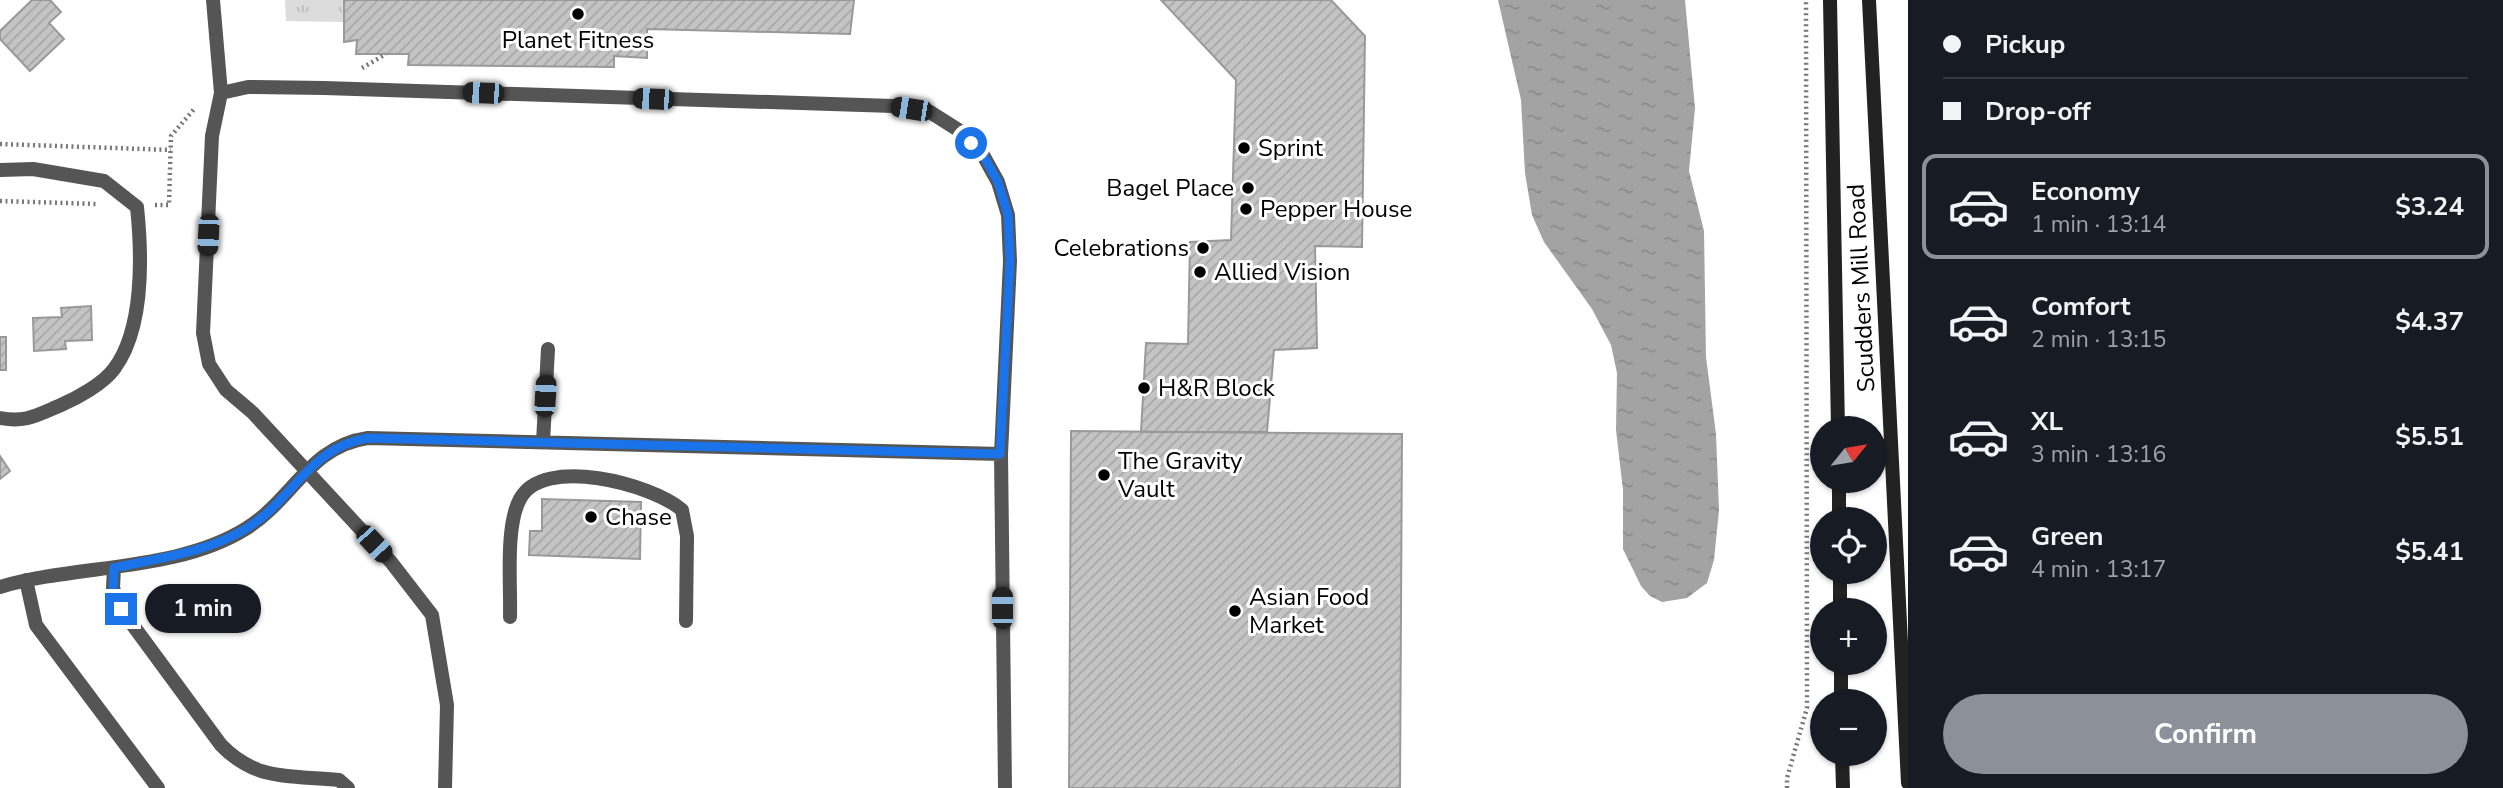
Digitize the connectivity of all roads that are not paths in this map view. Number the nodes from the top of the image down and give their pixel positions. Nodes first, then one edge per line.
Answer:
1 (213, 0) edge
2 (1830, 0) edge
3 (1869, 0) edge
4 (221, 93) junction
5 (0, 170) edge
6 (548, 349) dead end
7 (1838, 416) edge
8 (0, 418) edge
9 (543, 442) junction
10 (1000, 454) junction
11 (306, 471) junction
12 (114, 568) junction
13 (26, 580) junction
14 (0, 587) edge
15 (510, 617) dead end
16 (686, 621) dead end
17 (1842, 766) edge
18 (1908, 783) edge
19 (158, 788) edge
20 (348, 788) edge
21 (444, 788) edge
22 (1004, 788) edge
23 (1843, 788) edge

1 - 4 street
2 - 7 main road, Scudders Mill Road
3 - 18 main road, Scudders Mill Road
4 - 10 street
4 - 11 street
5 - 8 street
6 - 9 street
9 - 10 street
9 - 11 street
10 - 22 street
11 - 12 street
11 - 21 street
12 - 13 street
12 - 20 street
13 - 14 street
13 - 19 street
15 - 16 street
17 - 23 main road

